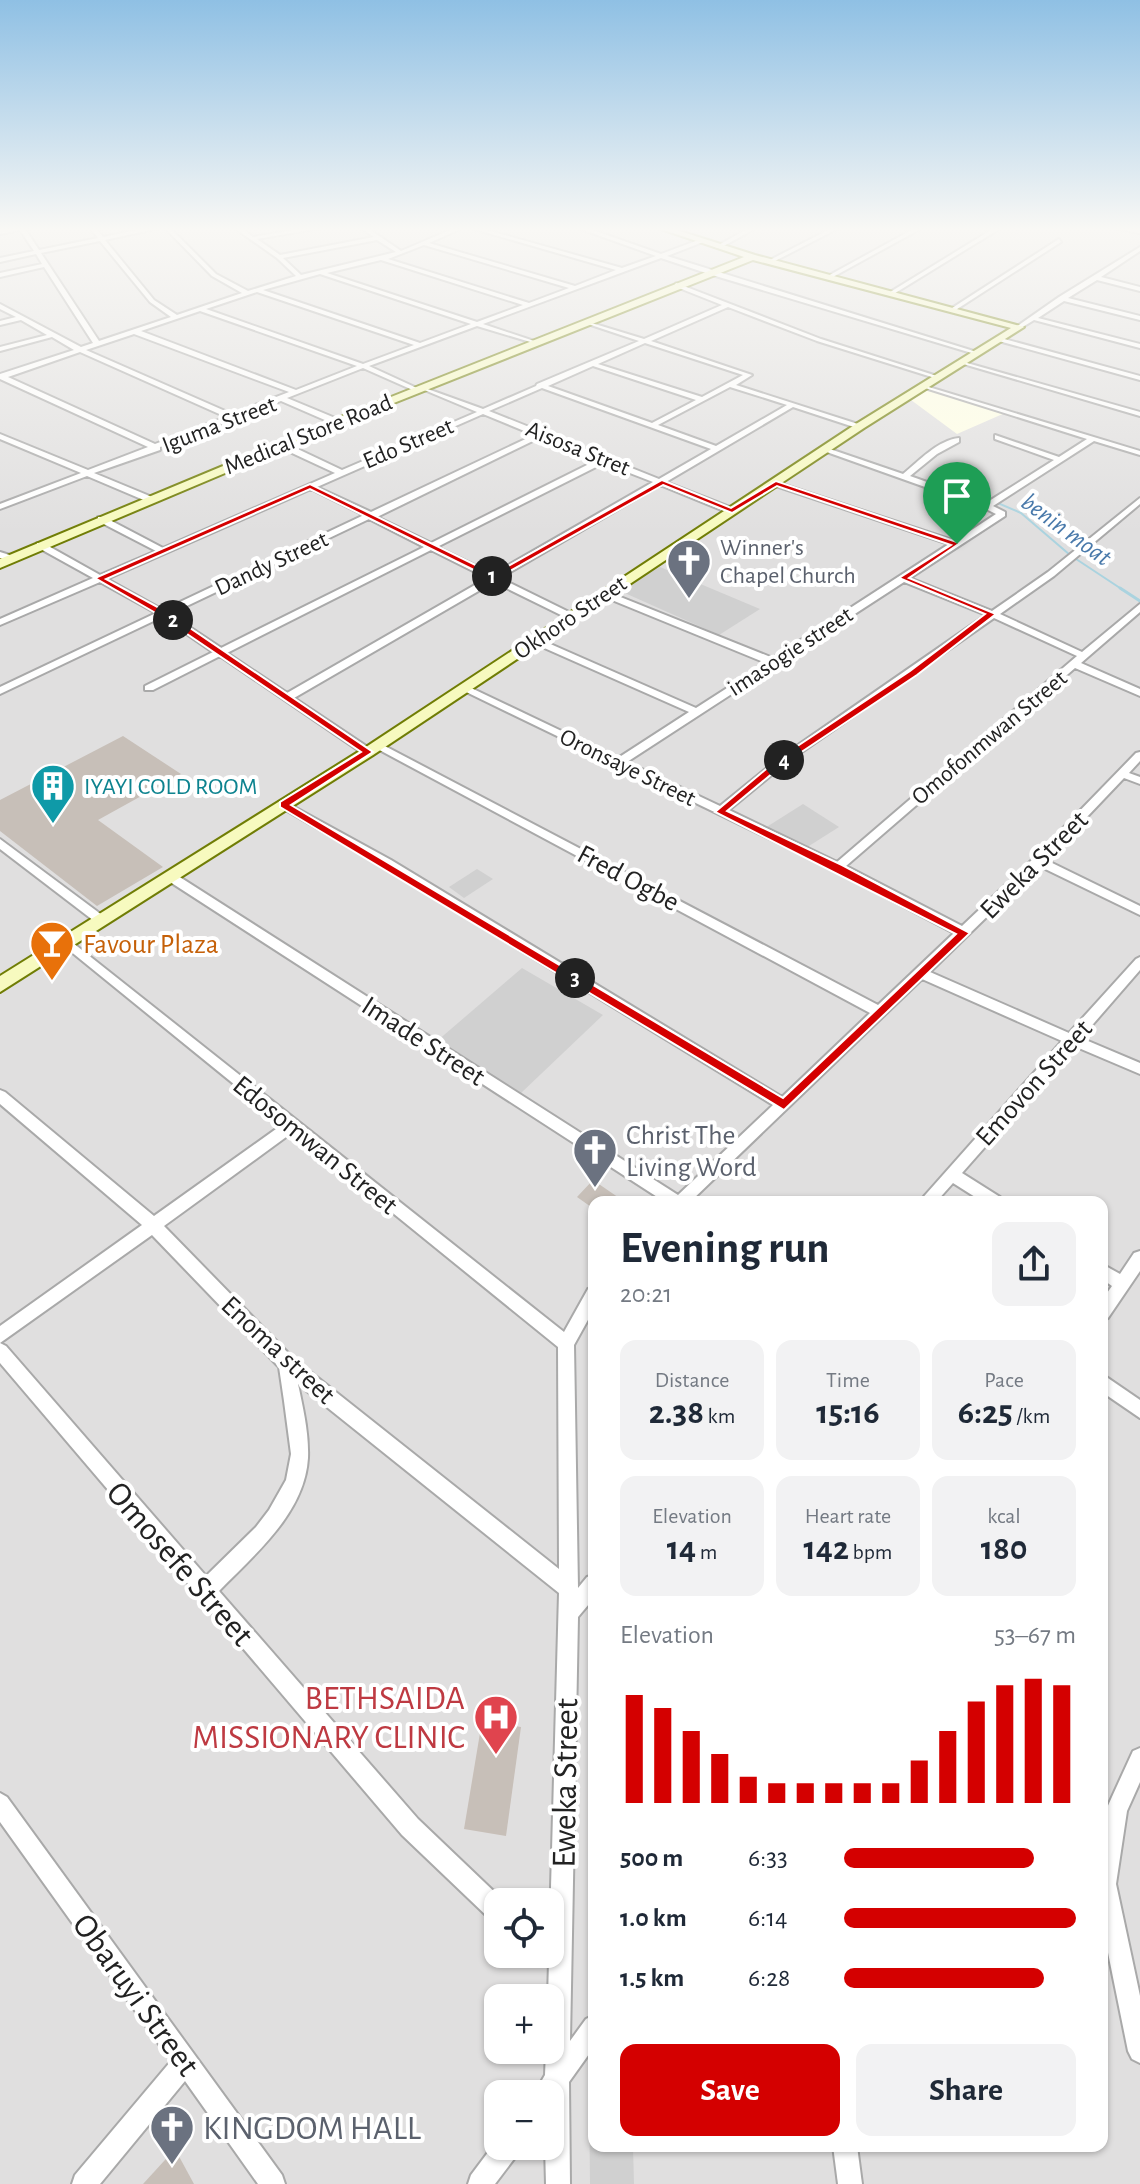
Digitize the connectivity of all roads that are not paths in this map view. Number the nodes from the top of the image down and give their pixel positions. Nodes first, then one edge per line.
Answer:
1 (42, 329) edge
2 (87, 329) edge
3 (145, 329) edge
4 (256, 329) edge
5 (373, 329) edge
6 (466, 329) edge
7 (490, 329) edge
8 (570, 329) edge
9 (607, 329) edge
10 (670, 329) edge
11 (797, 329) edge
12 (897, 329) edge
13 (1015, 329) edge
14 (1074, 329) edge
15 (136, 332) junction
16 (53, 335) junction
17 (997, 339) junction
18 (641, 341) junction
19 (535, 343) junction
20 (98, 345) junction
21 (421, 345) junction
22 (1140, 346) edge
23 (0, 349) edge
24 (82, 351) junction
25 (977, 353) junction
26 (962, 362) junction
27 (590, 363) junction
28 (363, 366) junction
29 (1, 377) edge
30 (937, 377) junction
31 (1140, 378) edge
32 (539, 385) junction
33 (733, 386) junction
34 (924, 386) junction
35 (420, 389) junction
36 (298, 393) junction
37 (283, 399) junction
38 (704, 400) junction
39 (794, 404) junction
40 (484, 410) junction
41 (1140, 414) edge
42 (235, 418) junction
43 (337, 422) junction
44 (651, 426) junction
45 (860, 426) junction
46 (542, 434) junction
47 (0, 436) edge
48 (998, 437) dead end
49 (1094, 438) junction
50 (956, 440) dead end
51 (282, 445) junction
52 (157, 448) junction
53 (718, 449) junction
54 (827, 449) junction
55 (1140, 453) edge
56 (605, 459) junction
57 (1060, 460) junction
58 (340, 472) junction
59 (88, 475) junction
60 (904, 477) junction
61 (662, 482) junction
62 (776, 483) junction
63 (310, 486) junction
64 (0, 497) edge
65 (149, 499) junction
66 (1140, 500) edge
67 (13, 502) junction
68 (987, 506) junction
69 (0, 507) edge
70 (732, 511) junction
71 (372, 517) junction
72 (101, 519) junction
73 (957, 544) junction
74 (40, 545) junction
75 (430, 546) junction
76 (163, 551) junction
77 (0, 555) edge
78 (13, 559) junction
79 (0, 564) edge
80 (494, 577) junction
81 (99, 578) junction
82 (903, 578) junction
83 (605, 594) junction
84 (1140, 607) edge
85 (162, 613) junction
86 (991, 614) junction
87 (570, 616) junction
88 (0, 622) edge
89 (536, 641) junction
90 (219, 653) junction
91 (1084, 656) junction
92 (773, 662) junction
93 (1074, 664) junction
94 (149, 688) dead end
95 (463, 688) junction
96 (0, 691) edge
97 (1140, 693) edge
98 (288, 697) junction
99 (697, 712) junction
100 (373, 749) junction
101 (1140, 755) edge
102 (618, 763) junction
103 (1123, 774) junction
104 (1140, 781) edge
105 (283, 805) junction
106 (720, 812) junction
107 (0, 843) edge
108 (1038, 861) junction
109 (838, 867) junction
110 (171, 877) junction
111 (1140, 911) edge
112 (102, 921) junction
113 (964, 933) junction
114 (68, 943) junction
115 (1140, 962) edge
116 (920, 973) junction
117 (0, 985) edge
118 (878, 1011) junction
119 (1072, 1038) junction
120 (1140, 1069) edge
121 (0, 1096) edge
122 (784, 1105) junction
123 (292, 1125) junction
124 (952, 1174) junction
125 (669, 1196) edge
126 (685, 1196) edge
127 (932, 1196) edge
128 (986, 1196) edge
129 (154, 1226) junction
130 (1140, 1258) edge
131 (1108, 1275) edge
132 (1123, 1284) junction
133 (588, 1305) edge
134 (1108, 1305) edge
135 (0, 1336) edge
136 (566, 1344) junction
137 (0, 1351) edge
138 (287, 1364) junction
139 (1108, 1386) edge
140 (1140, 1410) edge
141 (569, 1589) junction
142 (205, 1591) junction
143 (588, 1591) edge
144 (568, 1614) junction
145 (1140, 1758) edge
146 (0, 1804) edge
147 (1108, 1866) edge
148 (555, 1888) edge
149 (484, 1898) edge
150 (1108, 1898) edge
151 (552, 1968) edge
152 (588, 2035) edge
153 (1140, 2051) edge
154 (186, 2061) junction
155 (551, 2080) edge
156 (556, 2080) edge
157 (846, 2152) edge
158 (498, 2160) edge
159 (556, 2160) edge
160 (84, 2184) edge
161 (273, 2184) edge
162 (480, 2184) edge
163 (558, 2184) edge
164 (850, 2184) edge

1 - 16 street
2 - 20 street
3 - 15 street
4 - 28 street, Aisosa Stret
5 - 21 street
6 - 21 street, Iguma Street
7 - 19 street
8 - 19 street, Medical Store Road
9 - 18 street
10 - 18 street, Edo Street
11 - 30 street
12 - 25 street
13 - 17 street, Okhoro Street
14 - 22 street
15 - 20 street
15 - 36 street
16 - 23 street
16 - 24 street
17 - 25 street, Okhoro Street
17 - 31 street
18 - 27 street, Edo Street
18 - 33 street
19 - 35 street, Medical Store Road
20 - 24 street
21 - 28 street, Iguma Street
24 - 29 street
24 - 42 street
25 - 26 street, Okhoro Street
26 - 30 street, Okhoro Street
26 - 41 street
27 - 32 street, Edo Street
27 - 38 street
28 - 35 street, Aisosa Stret
28 - 36 street, Iguma Street
29 - 52 street
30 - 34 street, Okhoro Street
32 - 40 street, Edo Street
32 - 44 street
33 - 38 street
33 - 39 street
34 - 45 street, Okhoro Street
34 - 49 street
35 - 40 street, Aisosa Stret
35 - 43 street, Medical Store Road
36 - 37 street, Iguma Street
37 - 42 street, Iguma Street
37 - 43 street
38 - 44 street
39 - 45 street
39 - 53 street
40 - 46 street, Aisosa Stret
40 - 58 street, Edo Street
42 - 52 street, Iguma Street
43 - 51 street, Medical Store Road
44 - 53 street
45 - 54 street, Okhoro Street
46 - 56 street, Aisosa Stret
46 - 71 street, Dandy Street
47 - 59 street
48 - 57 street
49 - 55 street
49 - 57 street
50 - 60 street
51 - 58 street
51 - 65 street, Medical Store Road
52 - 59 street, Iguma Street
53 - 61 street
54 - 60 street
54 - 62 street, Okhoro Street
56 - 61 street, Aisosa Stret
56 - 75 street
57 - 68 street
58 - 63 street, Edo Street
59 - 65 street
59 - 67 street, Iguma Street
60 - 68 street
61 - 70 street, Aisosa Stret
61 - 80 street
62 - 70 street, Okhoro Street
62 - 73 street
63 - 71 street
63 - 76 street, Edo Street
64 - 67 street
65 - 72 street, Medical Store Road
66 - 86 street
67 - 69 street, Iguma Street
68 - 73 street, imasogie street
70 - 83 street, Okhoro Street
71 - 75 street
71 - 85 street, Dandy Street
72 - 74 street, Medical Store Road
72 - 76 street
73 - 82 street, imasogie street
74 - 78 street, Medical Store Road
74 - 81 street, Fred Ogbe
75 - 80 street
75 - 90 street
76 - 81 street, Edo Street
77 - 78 street
78 - 79 street, Medical Store Road
80 - 87 street
80 - 98 street
81 - 85 street, Fred Ogbe
81 - 88 street, Edo Street
82 - 86 street
82 - 92 street, imasogie street
83 - 87 street, Okhoro Street
83 - 92 street
84 - 91 street, Omofonmwan Street
85 - 90 street, Fred Ogbe
85 - 96 street, Dandy Street
86 - 91 street
86 - 106 street
87 - 89 street, Okhoro Street
89 - 95 street, Okhoro Street
89 - 99 street
90 - 94 street
90 - 98 street, Fred Ogbe
91 - 93 street, Omofonmwan Street
92 - 99 street, imasogie street
93 - 97 street
93 - 109 street, Omofonmwan Street
95 - 100 street, Okhoro Street
95 - 102 street, Oronsaye Street
98 - 100 street, Fred Ogbe
99 - 102 street, imasogie street
100 - 105 street, Okhoro Street
100 - 118 street, Fred Ogbe
101 - 103 street, Eweka Street
102 - 106 street, Oronsaye Street
103 - 104 street
103 - 108 street, Eweka Street
105 - 110 street, Okhoro Street
105 - 122 street
106 - 109 street, Oronsaye Street
107 - 112 street
108 - 111 street
108 - 113 street, Eweka Street
109 - 113 street, Oronsaye Street
110 - 112 street, Okhoro Street
110 - 125 street, Imade Street
112 - 114 street, Okhoro Street
113 - 116 street, Eweka Street
114 - 117 street, Okhoro Street
114 - 123 street, Edosomwan Street
115 - 119 street, Emovon Street
116 - 118 street, Eweka Street
116 - 119 street
118 - 122 street, Eweka Street
119 - 120 street
119 - 124 street, Emovon Street
121 - 129 street, Enoma street
122 - 126 street, Eweka Street
123 - 129 street
123 - 136 street, Edosomwan Street
124 - 127 street, Emovon Street
124 - 128 street
129 - 135 street
129 - 138 street, Enoma street
130 - 132 street
131 - 132 street
132 - 134 street
133 - 136 street, Eweka Street
136 - 141 street, Eweka Street
137 - 142 street, Omosefe Street
138 - 141 street, Enoma street
138 - 142 street
139 - 140 street
141 - 144 street, Eweka Street
142 - 149 street, Omosefe Street
143 - 144 street
144 - 148 street, Eweka Street
145 - 147 street
146 - 154 street, Obaruyi Street
150 - 153 street
151 - 155 street, Eweka Street
152 - 156 street
154 - 160 street
154 - 161 street, Obaruyi Street
157 - 164 street
158 - 162 street
159 - 163 street, Eweka Street

